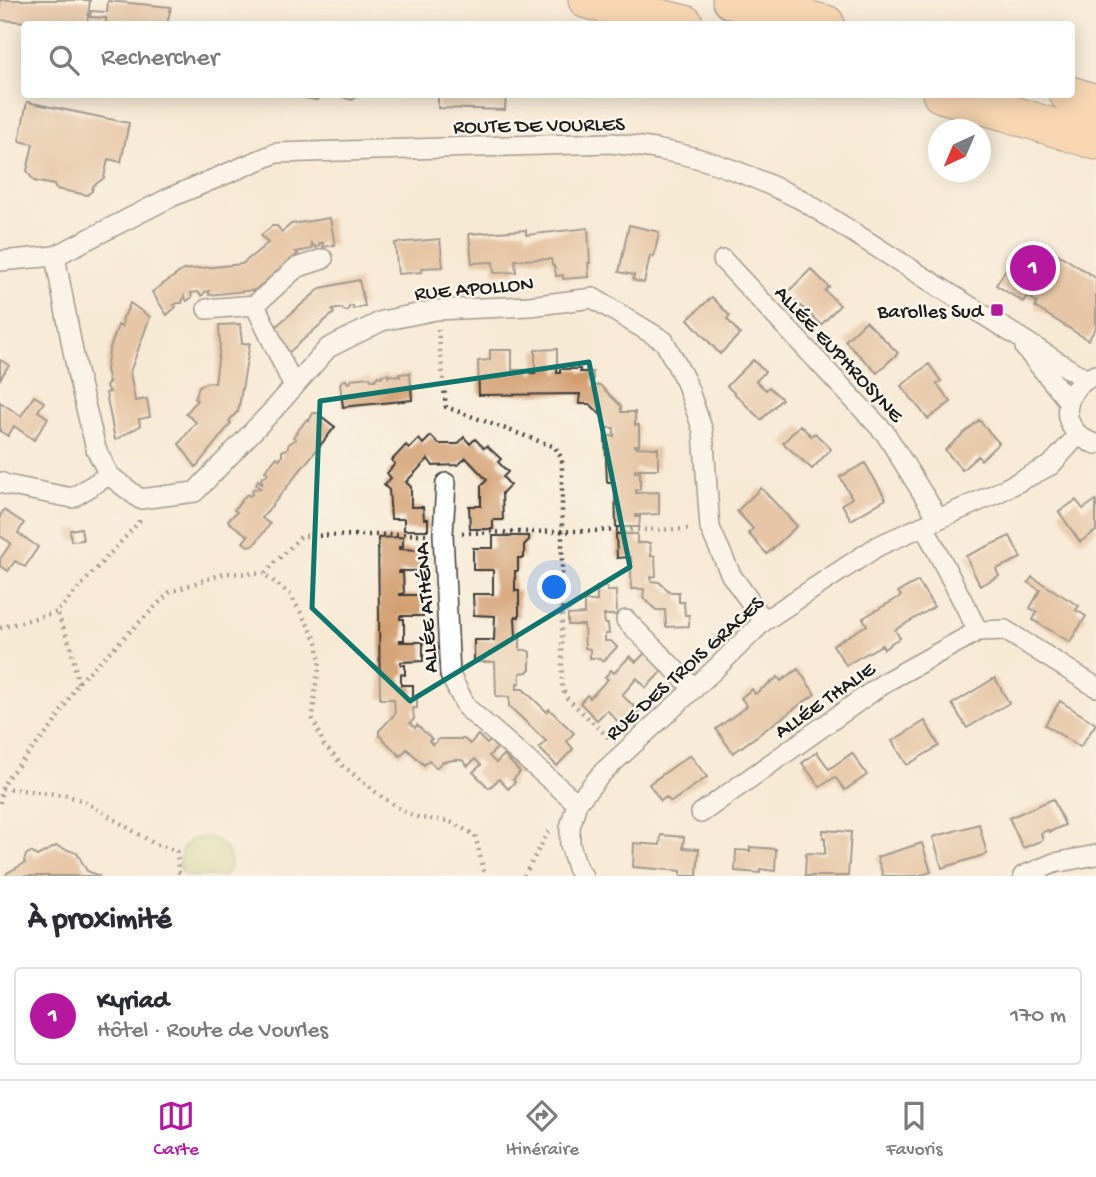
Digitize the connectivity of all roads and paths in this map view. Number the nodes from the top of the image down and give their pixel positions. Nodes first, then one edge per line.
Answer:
1 (587, 0) edge
2 (731, 0) edge
3 (673, 21) edge
4 (814, 21) edge
5 (1075, 96) edge
6 (955, 98) edge
7 (1096, 103) edge
8 (1096, 141) edge
9 (55, 256) junction
10 (323, 259) dead end
11 (723, 260) dead end
12 (0, 261) edge
13 (255, 305) junction
14 (207, 309) dead end
15 (436, 310) junction
16 (1012, 332) junction
17 (1090, 377) edge
18 (294, 387) junction
19 (1069, 401) junction
20 (1078, 435) junction
21 (1096, 444) edge
22 (109, 475) junction
23 (0, 482) edge
24 (446, 483) dead end
25 (140, 499) junction
26 (931, 522) junction
27 (710, 528) junction
28 (563, 531) junction
29 (443, 534) junction
30 (264, 574) junction
31 (57, 612) junction
32 (626, 620) dead end
33 (764, 621) junction
34 (0, 628) edge
35 (978, 631) junction
36 (78, 682) junction
37 (1096, 687) edge
38 (694, 689) junction
39 (624, 752) junction
40 (2, 788) junction
41 (0, 803) edge
42 (577, 803) junction
43 (701, 813) dead end
44 (570, 827) junction
45 (1096, 855) edge
46 (181, 876) edge
47 (485, 876) edge
48 (524, 876) edge
49 (583, 876) edge
50 (1023, 876) edge

1 - 3 highway
2 - 4 highway
5 - 7 highway
6 - 8 highway
9 - 12 street, ROUTE DE VOURLES
9 - 16 street, ROUTE DE VOURLES
9 - 22 street
10 - 13 street
11 - 26 street, ALLÉE EUPHROSYNE
13 - 14 street
13 - 18 street
15 - 18 street, RUE APOLLON
15 - 27 street, RUE APOLLON
15 - 28 path
16 - 17 street, ROUTE DE VOURLES
16 - 19 street, ROUTE DE VOURLES
17 - 19 street
18 - 25 street, RUE APOLLON
19 - 20 street
20 - 21 street
20 - 26 street, RUE DES TROIS GRACES
22 - 23 street
22 - 25 street
24 - 29 street, ALLÉE ATHÉNA
25 - 31 path
26 - 33 street, RUE DES TROIS GRACES
26 - 35 street
27 - 28 path
27 - 33 street, RUE APOLLON
28 - 29 path
28 - 39 path
29 - 30 path
29 - 42 street, ALLÉE ATHÉNA
30 - 36 path
30 - 47 path
31 - 34 path
31 - 36 path
32 - 38 street
33 - 38 street, RUE DES TROIS GRACES
35 - 37 street
35 - 43 street, ALLÉE THALIE
36 - 40 path
38 - 39 street, RUE DES TROIS GRACES
39 - 42 street, RUE DES TROIS GRACES
40 - 41 path
40 - 46 path
42 - 44 street, RUE DES TROIS GRACES
44 - 48 path
44 - 49 street, RUE DES TROIS GRACES
45 - 50 street

